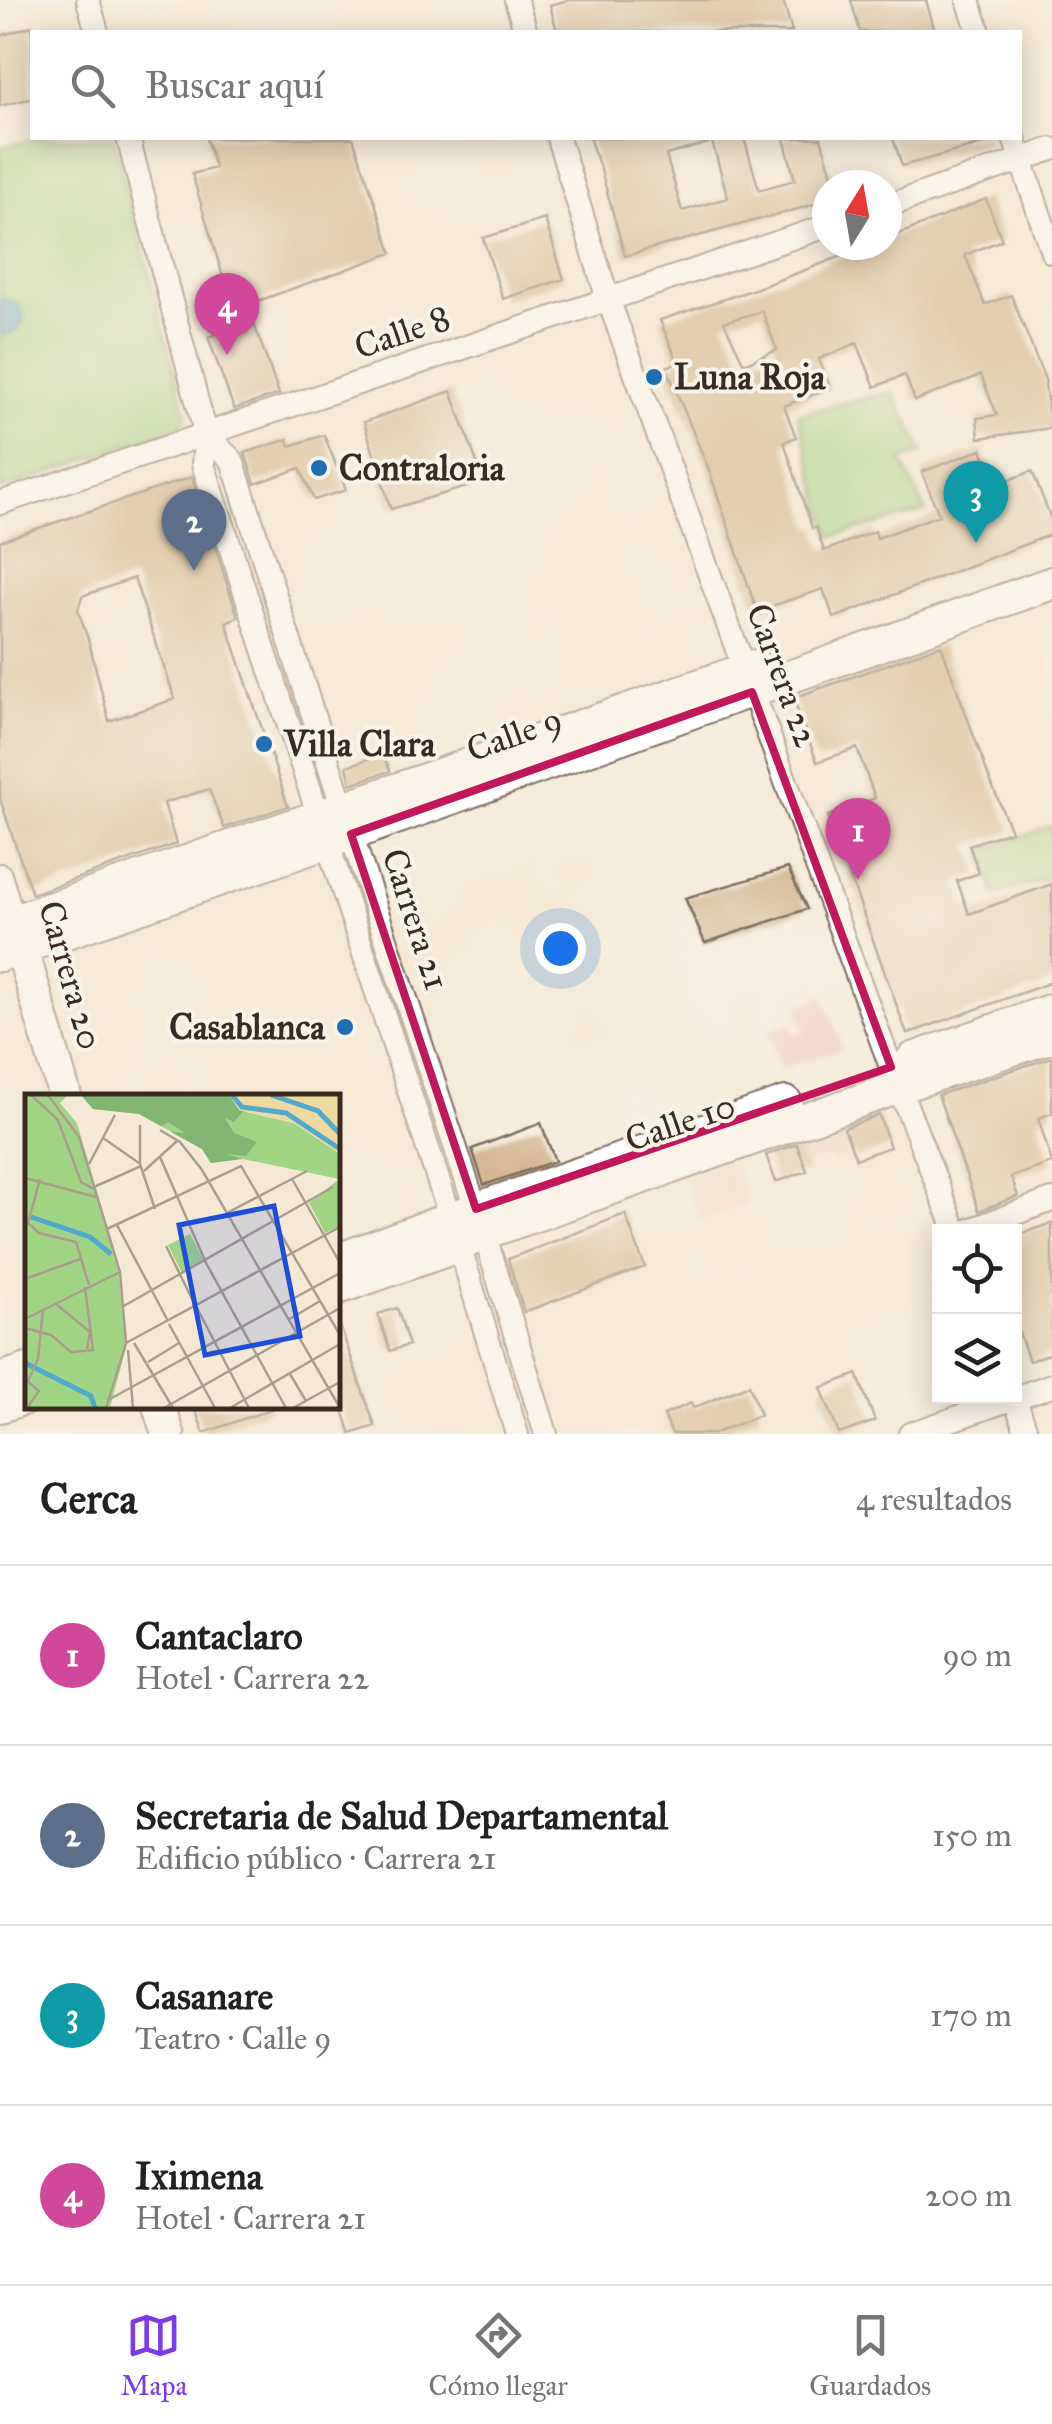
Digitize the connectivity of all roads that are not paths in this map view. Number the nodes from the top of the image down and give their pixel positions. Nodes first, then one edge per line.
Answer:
1 (88, 0) edge
2 (516, 0) edge
3 (968, 0) edge
4 (97, 30) edge
5 (525, 30) edge
6 (978, 30) edge
7 (129, 140) edge
8 (559, 140) edge
9 (1018, 149) edge
10 (1052, 149) edge
11 (902, 199) edge
12 (812, 231) edge
13 (1052, 252) edge
14 (608, 299) junction
15 (206, 435) junction
16 (0, 503) edge
17 (1052, 560) edge
18 (1052, 583) edge
19 (748, 681) junction
20 (335, 826) junction
21 (0, 875) edge
22 (8, 938) edge
23 (1052, 1010) edge
24 (1052, 1036) edge
25 (895, 1077) junction
26 (64, 1094) edge
27 (1052, 1200) edge
28 (957, 1224) edge
29 (983, 1224) edge
30 (467, 1227) junction
31 (340, 1259) edge
32 (340, 1287) edge
33 (25, 1371) edge
34 (0, 1379) edge
35 (1052, 1385) edge
36 (1022, 1394) edge
37 (25, 1398) edge
38 (994, 1404) edge
39 (1016, 1404) edge
40 (0, 1406) edge
41 (160, 1409) edge
42 (168, 1434) edge
43 (517, 1434) edge
44 (546, 1434) edge
45 (910, 1434) edge
46 (1027, 1434) edge

1 - 4 street
2 - 5 street
3 - 6 street
7 - 15 street, Carrera 21
8 - 14 street, Carrera 22
9 - 10 street
9 - 11 street
9 - 13 street
12 - 14 street, Calle 8
14 - 15 street, Calle 8
14 - 19 street, Carrera 22
15 - 16 street, Calle 8
15 - 20 street, Carrera 21
17 - 19 main road, Calle 9
18 - 19 main road, Calle 9
19 - 20 main road, Calle 9
19 - 25 street, Carrera 22
20 - 22 main road, Calle 9
20 - 30 street, Carrera 21
21 - 22 street, Carrera 20
22 - 26 main road, Carrera 20
23 - 25 main road, Calle 10
24 - 25 main road, Calle 10
25 - 28 street, Carrera 22
25 - 30 main road, Calle 10
27 - 29 street
30 - 31 main road, Calle 10
30 - 32 main road, Calle 10
30 - 43 street, Carrera 21
30 - 44 street, Carrera 21
33 - 34 main road
35 - 36 street
37 - 40 main road
38 - 45 street
39 - 46 street
41 - 42 main road

